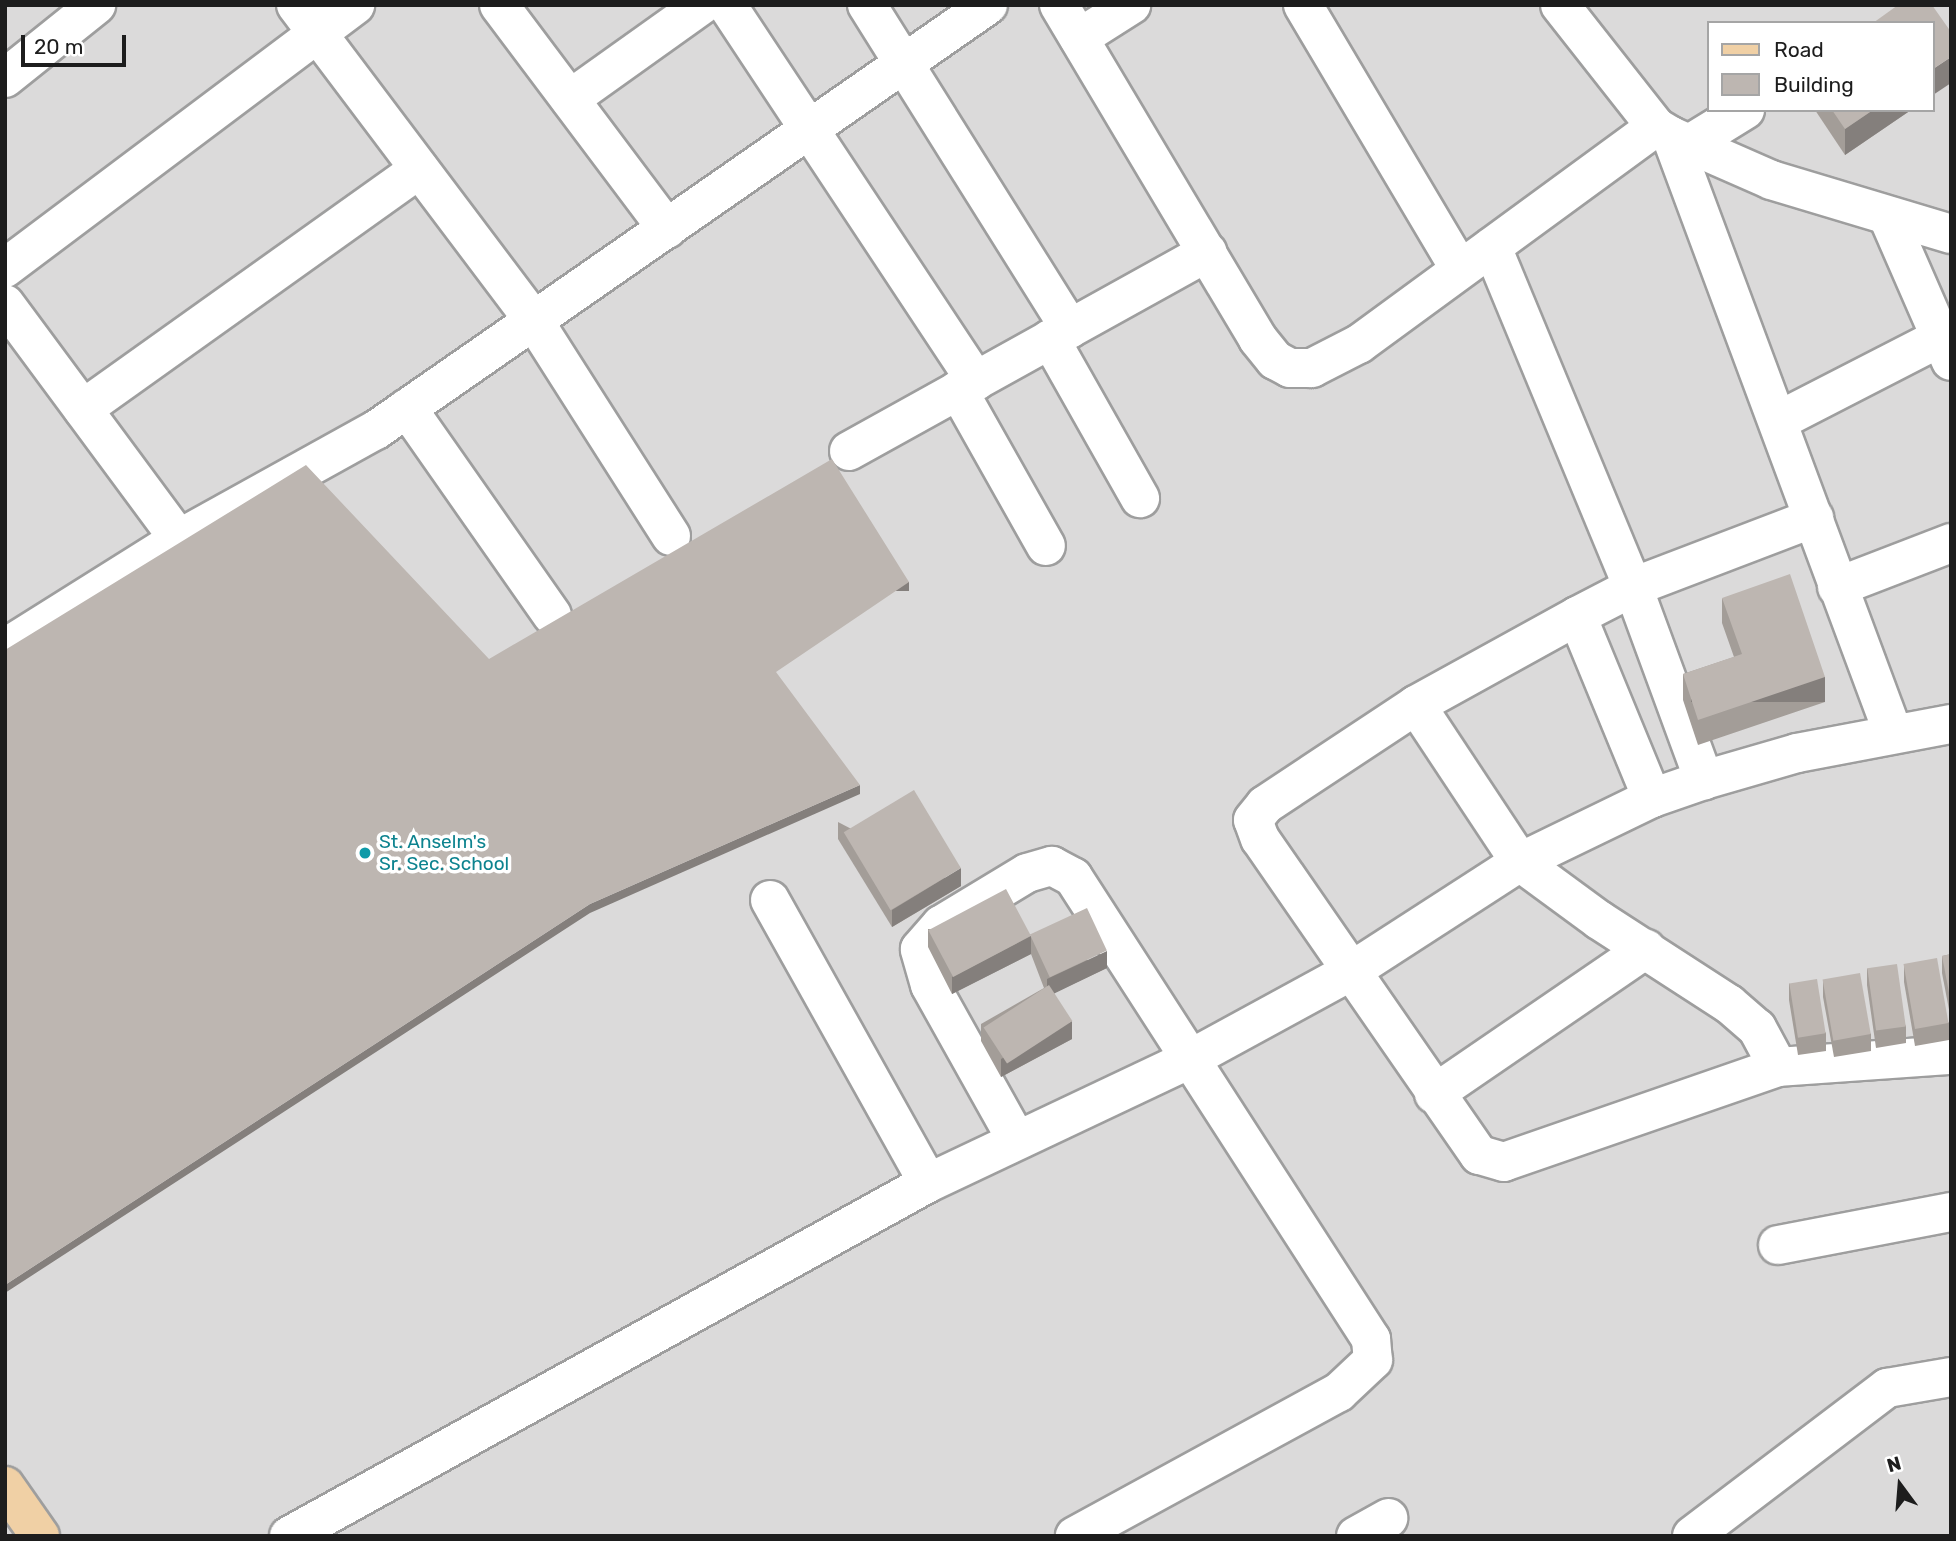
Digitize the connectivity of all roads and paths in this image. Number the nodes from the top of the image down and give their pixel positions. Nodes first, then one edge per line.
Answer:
1 (96, 5) edge
2 (355, 5) edge
3 (499, 5) edge
4 (702, 5) edge
5 (727, 5) edge
6 (867, 5) edge
7 (988, 5) edge
8 (1059, 5) edge
9 (1131, 5) edge
10 (1303, 5) edge
11 (1560, 5) edge
12 (306, 19) edge
13 (1079, 38) junction
14 (905, 64) junction
15 (5, 78) edge
16 (570, 99) junction
17 (1739, 112) edge
18 (811, 128) junction
19 (1672, 136) junction
20 (419, 169) junction
21 (1888, 217) junction
22 (667, 229) junction
23 (1951, 234) edge
24 (1492, 247) junction
25 (1208, 252) junction
26 (5, 268) edge
27 (1460, 269) junction
28 (5, 304) edge
29 (534, 321) junction
30 (1060, 334) junction
31 (1947, 343) edge
32 (967, 385) junction
33 (407, 408) junction
34 (83, 409) junction
35 (1778, 421) junction
36 (849, 451) dead end
37 (1140, 498) dead end
38 (1814, 518) junction
39 (671, 536) dead end
40 (179, 540) junction
41 (1951, 543) edge
42 (1046, 546) dead end
43 (1633, 587) junction
44 (1837, 587) junction
45 (552, 615) dead end
46 (1577, 616) junction
47 (5, 648) edge
48 (1416, 705) junction
49 (1951, 724) edge
50 (1894, 733) junction
51 (1704, 780) junction
52 (1652, 798) junction
53 (1520, 862) junction
54 (770, 900) dead end
55 (1646, 949) junction
56 (1353, 970) junction
57 (1951, 1055) edge
58 (1191, 1059) junction
59 (1778, 1067) junction
60 (1434, 1094) junction
61 (1016, 1139) junction
62 (928, 1183) junction
63 (1951, 1212) edge
64 (1778, 1245) dead end
65 (1951, 1377) edge
66 (5, 1486) edge
67 (40, 1536) edge
68 (289, 1536) edge
69 (1075, 1536) edge
70 (1692, 1536) edge

1 - 15 street
2 - 12 street
3 - 16 street
4 - 16 street
5 - 18 street
6 - 14 street
7 - 14 street
8 - 13 street
9 - 13 street
10 - 27 street
11 - 19 street
12 - 20 street
12 - 26 street
13 - 25 street
14 - 18 street
14 - 30 street
16 - 22 street
17 - 19 street
18 - 22 street
18 - 32 street
19 - 21 street
19 - 24 street
19 - 35 street
20 - 29 street
20 - 34 street
21 - 23 street
21 - 31 street
22 - 29 street
24 - 27 street
24 - 43 street
25 - 27 street
25 - 30 street
28 - 34 street
29 - 33 street
29 - 39 street
30 - 32 street
30 - 37 street
31 - 35 street
32 - 36 street
32 - 42 street
33 - 40 street
33 - 45 street
34 - 40 street
35 - 38 street
38 - 43 street
38 - 44 street
40 - 47 street
41 - 44 street
43 - 46 street
43 - 51 street
44 - 50 street
46 - 48 street
46 - 52 street
48 - 53 street
48 - 56 street
49 - 50 street
50 - 51 street
51 - 52 street
52 - 53 street
53 - 55 street
53 - 56 street
54 - 62 street
55 - 59 street
55 - 60 street
56 - 58 street
56 - 60 street
57 - 59 street
58 - 61 street
58 - 61 street
58 - 69 street
59 - 60 street
61 - 62 street
62 - 68 street
63 - 64 street
65 - 70 street
66 - 67 main road

